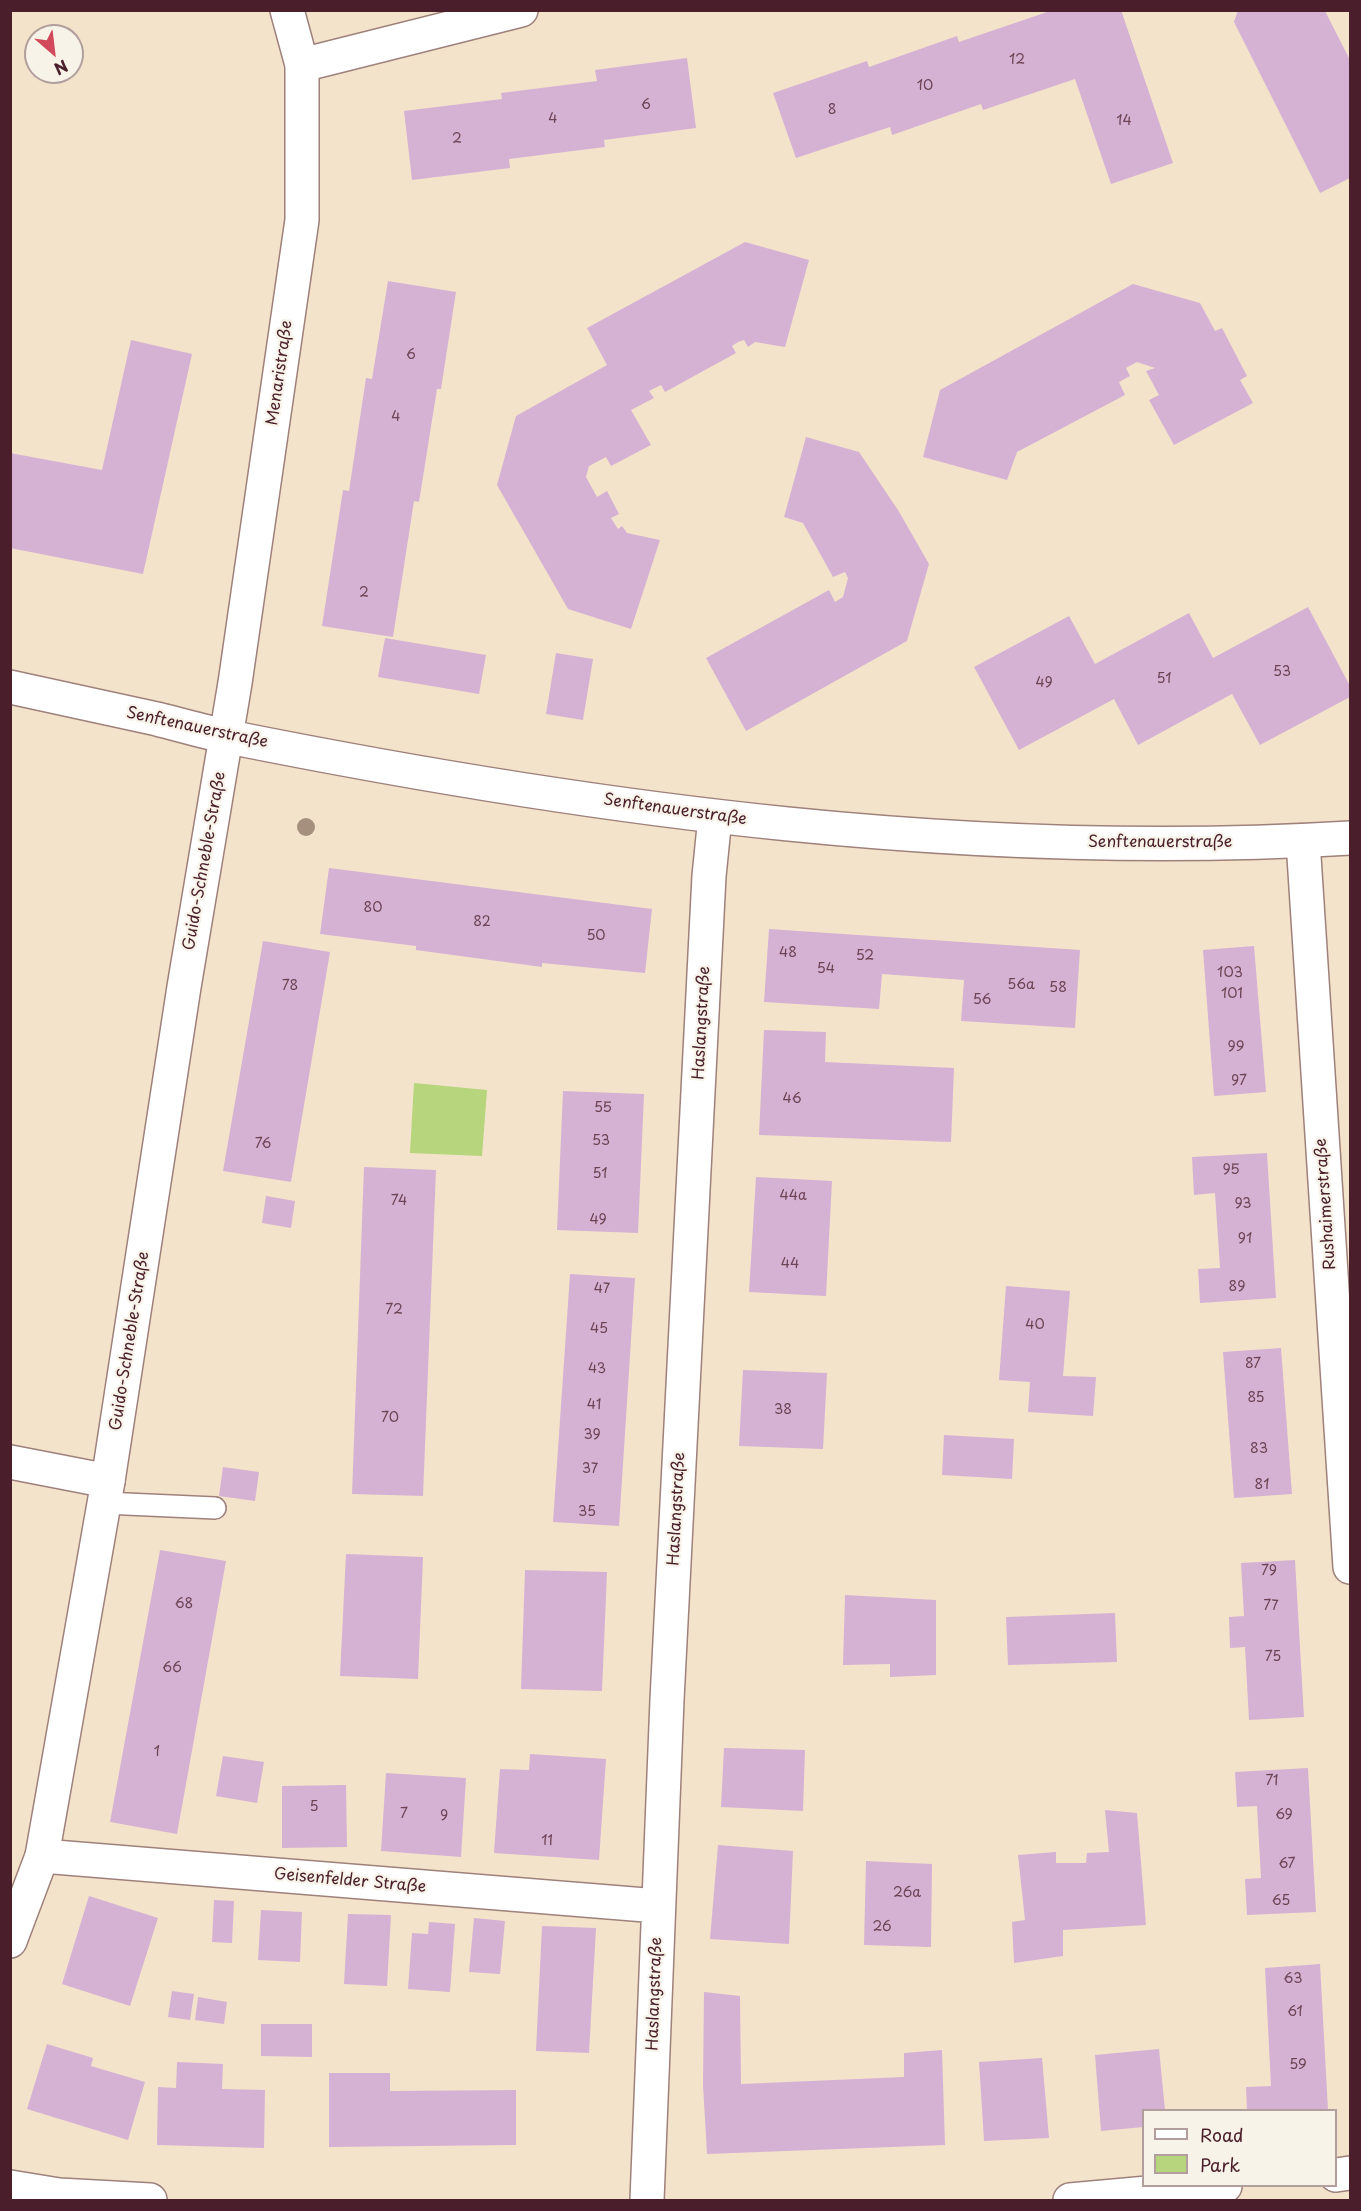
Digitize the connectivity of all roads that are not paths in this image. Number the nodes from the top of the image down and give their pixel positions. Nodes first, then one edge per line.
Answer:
1 (286, 10) edge
2 (521, 10) edge
3 (302, 64) junction
4 (10, 687) edge
5 (226, 736) junction
6 (715, 818) junction
7 (1350, 838) edge
8 (1303, 841) junction
9 (10, 1462) edge
10 (106, 1492) junction
11 (205, 1502) dead end
12 (1350, 1567) edge
13 (42, 1856) junction
14 (658, 1906) junction
15 (10, 1941) edge
16 (10, 2187) edge
17 (1214, 2187) edge
18 (150, 2200) edge
19 (647, 2200) edge
20 (1070, 2200) edge

1 - 3 street, Menaristraße
2 - 3 street
3 - 5 street, Menaristraße
4 - 5 street, Senftenauerstraße
5 - 6 street, Senftenauerstraße
5 - 10 street, Guido-Schneble-Straße
6 - 8 street, Senftenauerstraße
6 - 14 street, Haslangstraße
7 - 8 street, Senftenauerstraße
8 - 12 street, Rushaimerstraße
9 - 10 street
10 - 11 lane
10 - 13 street, Guido-Schneble-Straße
13 - 14 street, Geisenfelder Straße
13 - 15 street, Guido-Schneble-Straße
14 - 19 street, Haslangstraße
16 - 18 street
17 - 20 street

